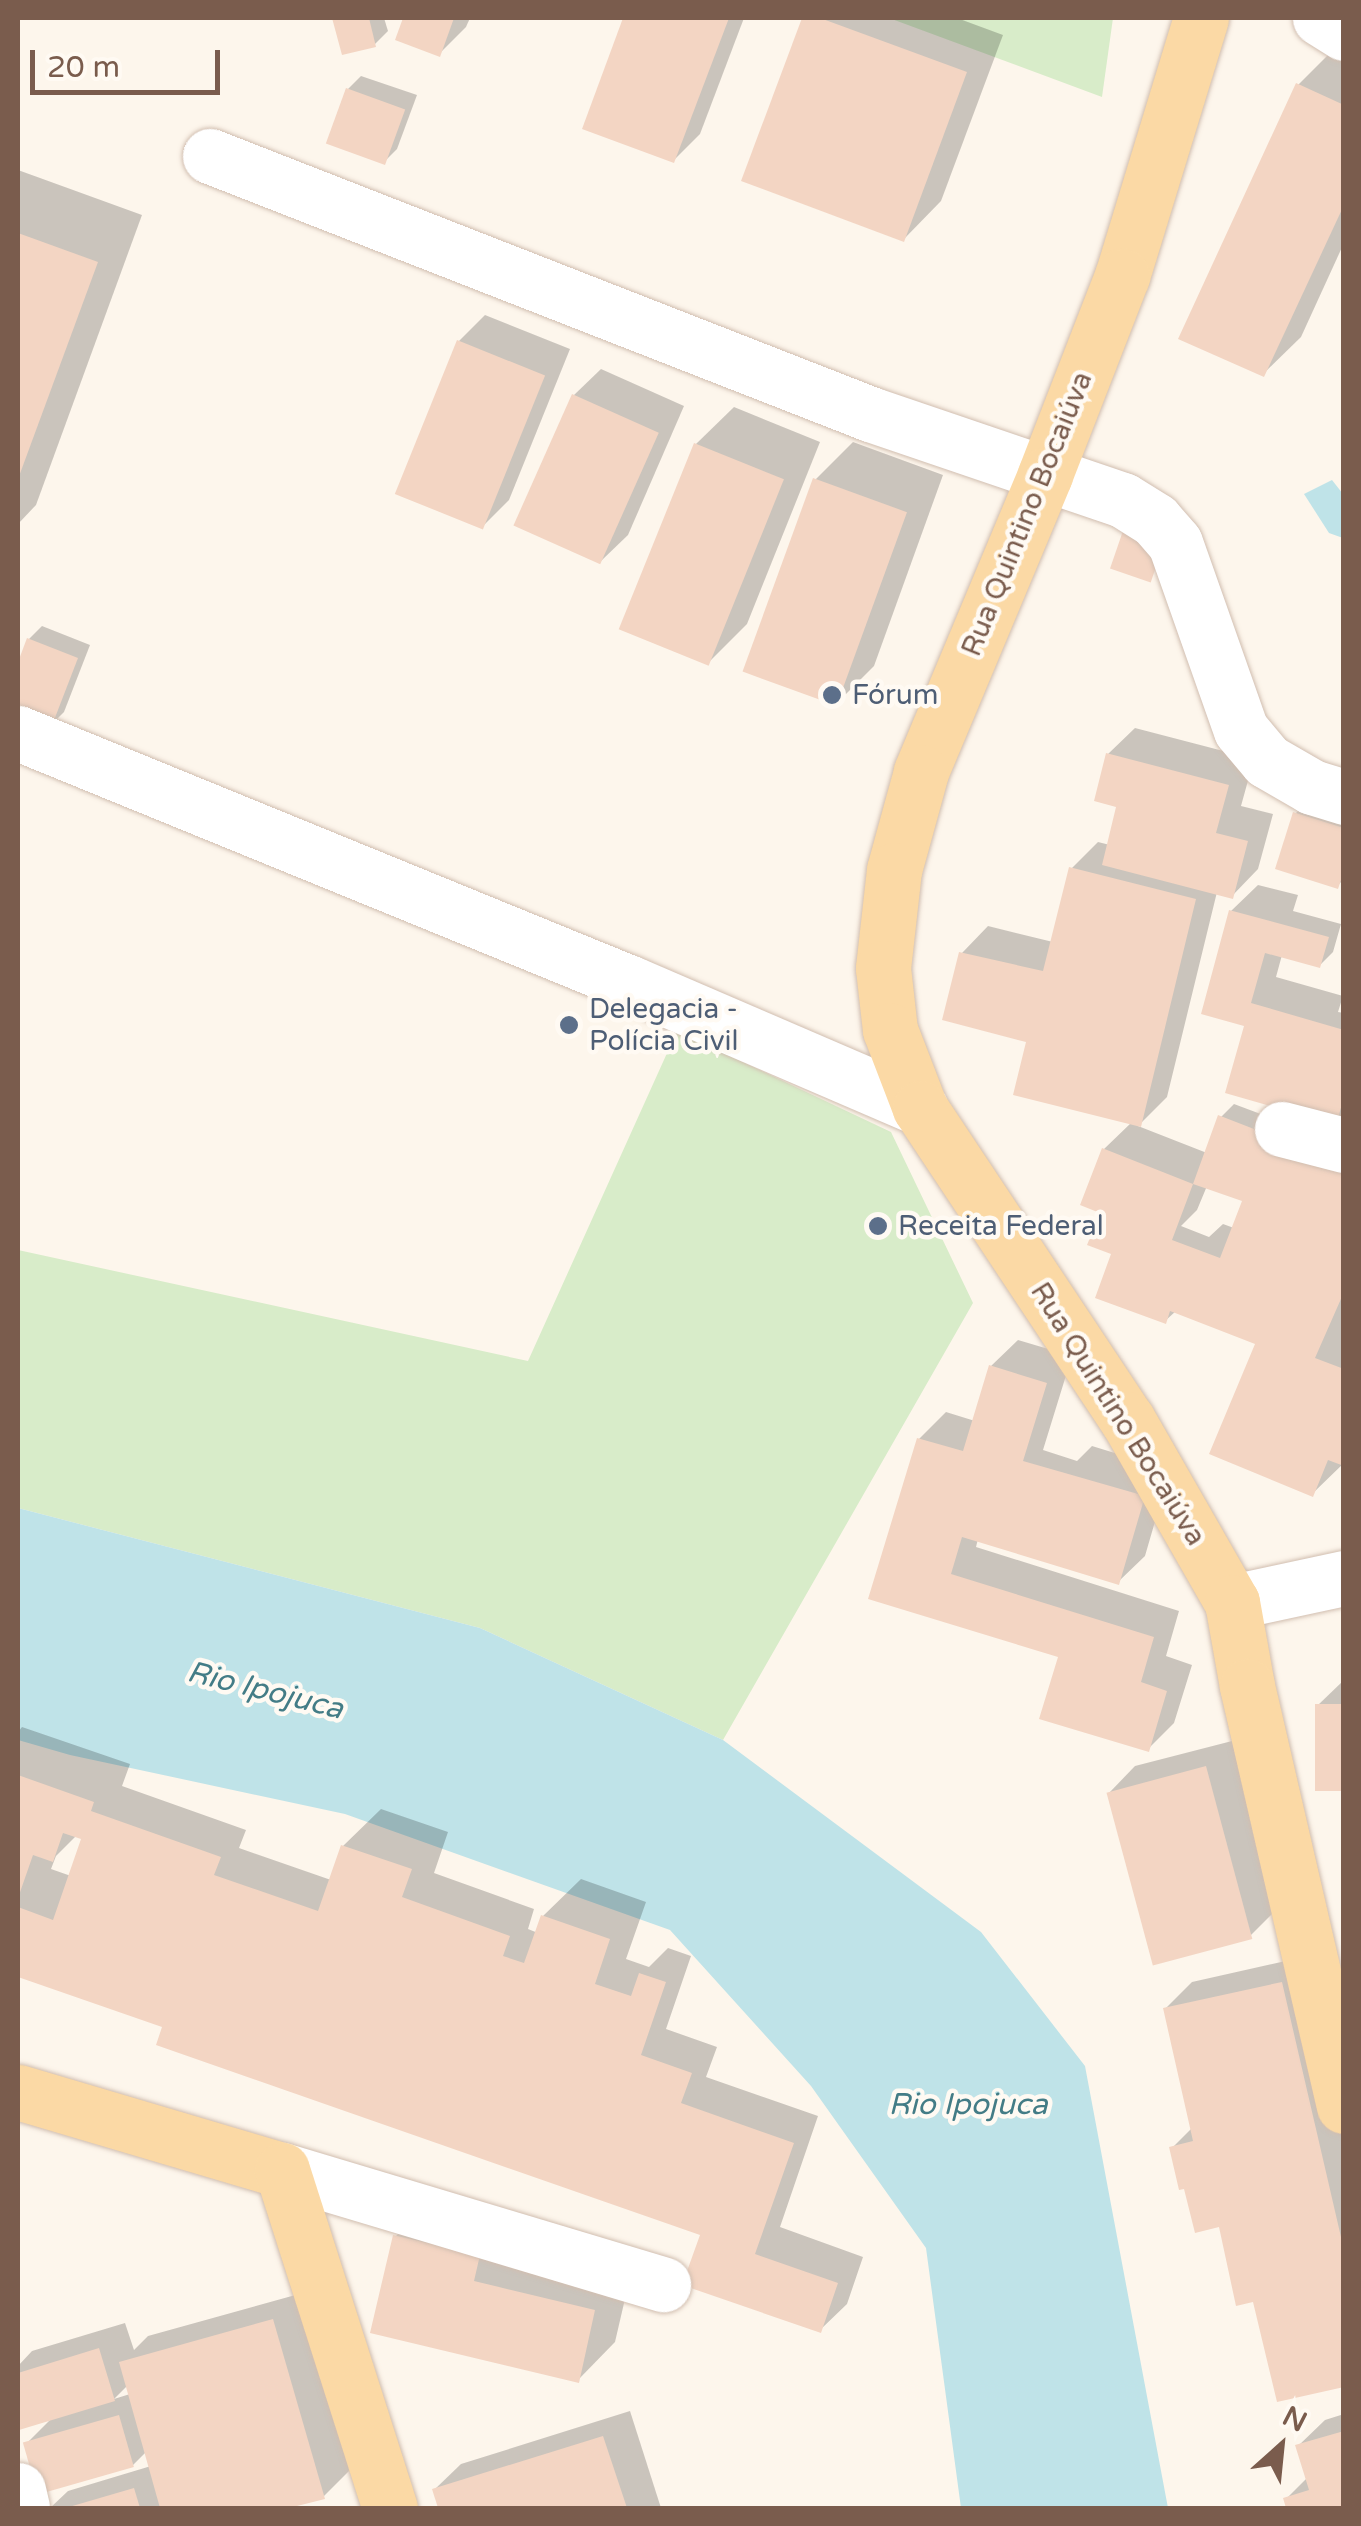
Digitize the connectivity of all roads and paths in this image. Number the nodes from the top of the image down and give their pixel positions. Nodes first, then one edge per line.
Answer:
1 (1201, 18) edge
2 (1320, 18) edge
3 (1344, 33) edge
4 (210, 156) dead end
5 (1045, 475) junction
6 (18, 733) edge
7 (1344, 797) edge
8 (920, 1108) junction
9 (1282, 1129) dead end
10 (1344, 1146) edge
11 (1344, 1578) edge
12 (1232, 1602) junction
13 (18, 2092) edge
14 (1344, 2106) edge
15 (282, 2170) junction
16 (663, 2284) dead end
17 (18, 2490) edge
18 (22, 2508) edge
19 (390, 2508) edge

1 - 5 main road, Rua Quintino Bocaiúva
2 - 3 street
4 - 5 street
5 - 7 street
5 - 8 main road, Rua Quintino Bocaiúva
6 - 8 street
8 - 12 main road, Rua Quintino Bocaiúva
9 - 10 street
11 - 12 street
12 - 14 main road, Rua Quintino Bocaiúva
13 - 15 main road
15 - 16 street
15 - 19 main road
17 - 18 street

